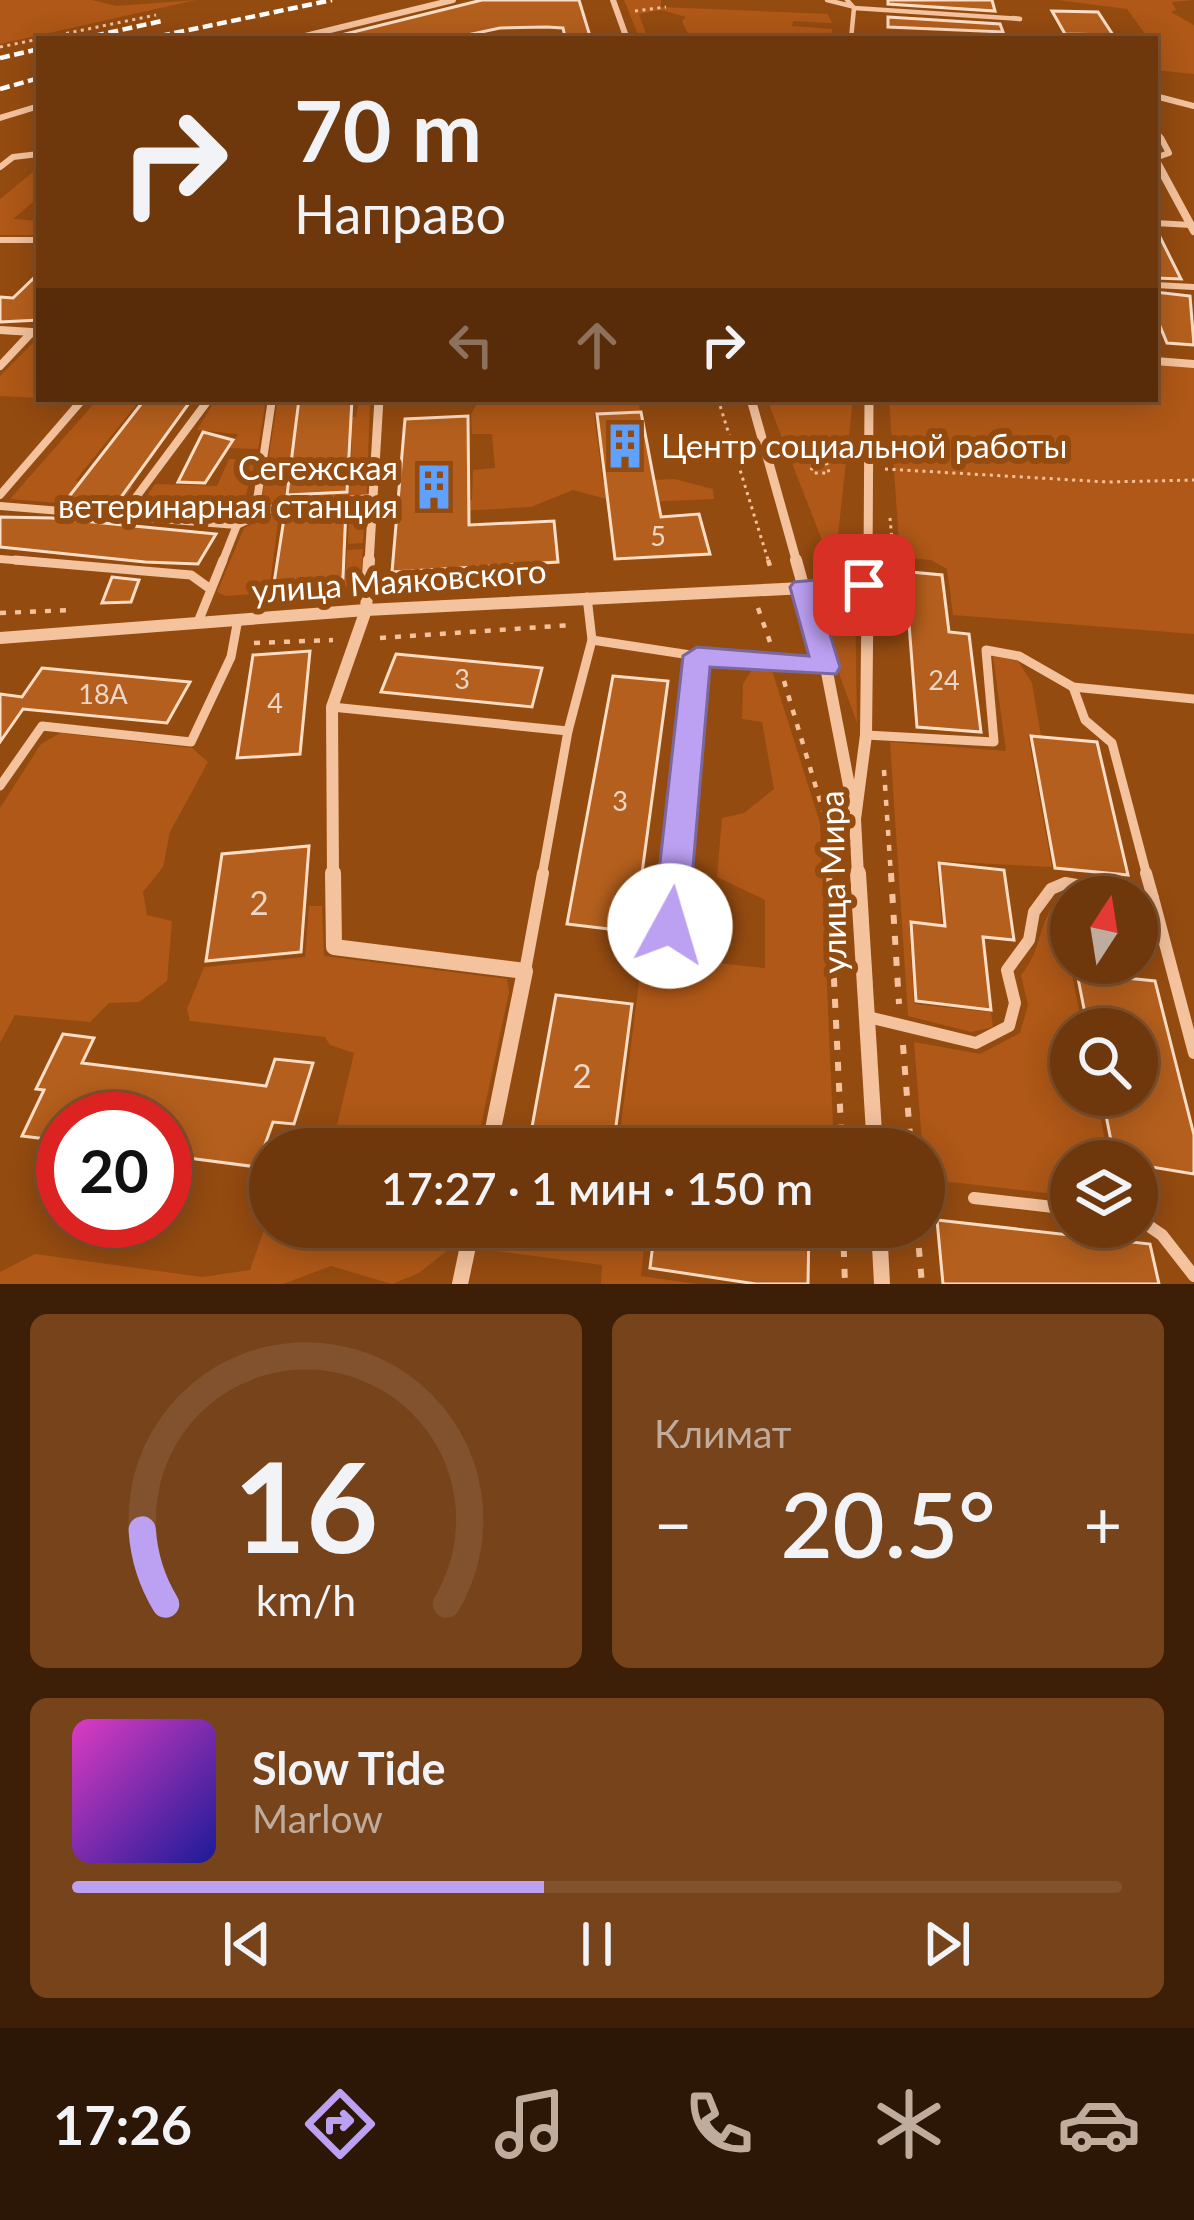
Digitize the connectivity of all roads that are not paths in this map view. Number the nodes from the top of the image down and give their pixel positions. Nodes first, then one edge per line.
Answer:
1 (453, 0) edge
2 (613, 0) edge
3 (827, 0) edge
4 (864, 0) edge
5 (926, 0) edge
6 (850, 4) edge
7 (925, 14) junction
8 (1029, 21) dead end
9 (305, 36) edge
10 (626, 36) edge
11 (851, 36) edge
12 (1158, 97) edge
13 (1194, 106) edge
14 (36, 107) edge
15 (0, 118) edge
16 (1158, 133) edge
17 (0, 154) edge
18 (36, 154) edge
19 (13, 157) junction
20 (1158, 158) edge
21 (0, 167) edge
22 (1158, 170) edge
23 (1158, 223) edge
24 (1192, 228) edge
25 (0, 240) edge
26 (36, 240) edge
27 (1158, 285) edge
28 (1194, 287) edge
29 (0, 330) edge
30 (35, 333) edge
31 (1158, 361) edge
32 (1194, 364) edge
33 (0, 366) edge
34 (80, 402) edge
35 (207, 402) edge
36 (272, 402) edge
37 (380, 402) edge
38 (752, 402) edge
39 (868, 402) edge
40 (0, 495) edge
41 (374, 498) junction
42 (0, 506) edge
43 (122, 516) junction
44 (237, 525) junction
45 (0, 559) edge
46 (864, 585) junction
47 (803, 587) junction
48 (209, 589) junction
49 (587, 597) junction
50 (366, 610) junction
51 (238, 619) junction
52 (198, 622) junction
53 (0, 638) edge
54 (592, 640) junction
55 (697, 656) junction
56 (826, 667) junction
57 (1073, 687) junction
58 (1194, 699) edge
59 (332, 707) junction
60 (568, 731) junction
61 (874, 735) junction
62 (0, 786) edge
63 (855, 819) junction
64 (1147, 876) edge
65 (1050, 890) edge
66 (1158, 917) edge
67 (670, 926) dead end
68 (525, 971) junction
69 (867, 1016) junction
70 (1194, 1053) edge
71 (493, 1128) edge
72 (874, 1128) edge
73 (974, 1198) dead end
74 (1050, 1207) edge
75 (1158, 1233) edge
76 (468, 1248) edge
77 (880, 1248) edge
78 (1194, 1276) edge
79 (460, 1284) edge
80 (882, 1284) edge

1 - 9 street
2 - 10 street
3 - 6 lane
4 - 6 lane
5 - 7 lane
6 - 7 lane
6 - 11 lane
7 - 8 lane
12 - 13 street
14 - 15 street
16 - 20 lane
17 - 19 lane
18 - 19 lane
19 - 21 lane
22 - 24 street
23 - 24 lane
25 - 26 lane
27 - 28 lane
29 - 30 lane
30 - 33 lane
31 - 32 lane
34 - 40 lane
35 - 43 lane
36 - 44 lane
37 - 41 street
38 - 47 street
39 - 46 street, улица Мира
41 - 44 lane
41 - 50 street
42 - 43 lane
43 - 44 lane
44 - 48 lane
45 - 48 lane
46 - 47 street, улица Маяковского
46 - 61 street, улица Мира
47 - 49 street, улица Маяковского
47 - 56 street
48 - 52 lane
49 - 50 street, улица Маяковского
49 - 54 lane
50 - 51 street, улица Маяковского
50 - 59 street
51 - 52 street, улица Маяковского
51 - 62 lane
52 - 53 street, улица Маяковского
54 - 55 lane
54 - 60 lane
55 - 56 lane
55 - 67 lane
56 - 63 street
57 - 58 lane
57 - 61 lane
57 - 64 lane
59 - 60 lane
59 - 68 street
60 - 68 lane
61 - 63 street, улица Мира
63 - 69 street, улица Мира
65 - 69 lane
66 - 70 lane
68 - 71 street
69 - 72 street, улица Мира
73 - 74 lane
75 - 78 lane
76 - 79 street
77 - 80 street

